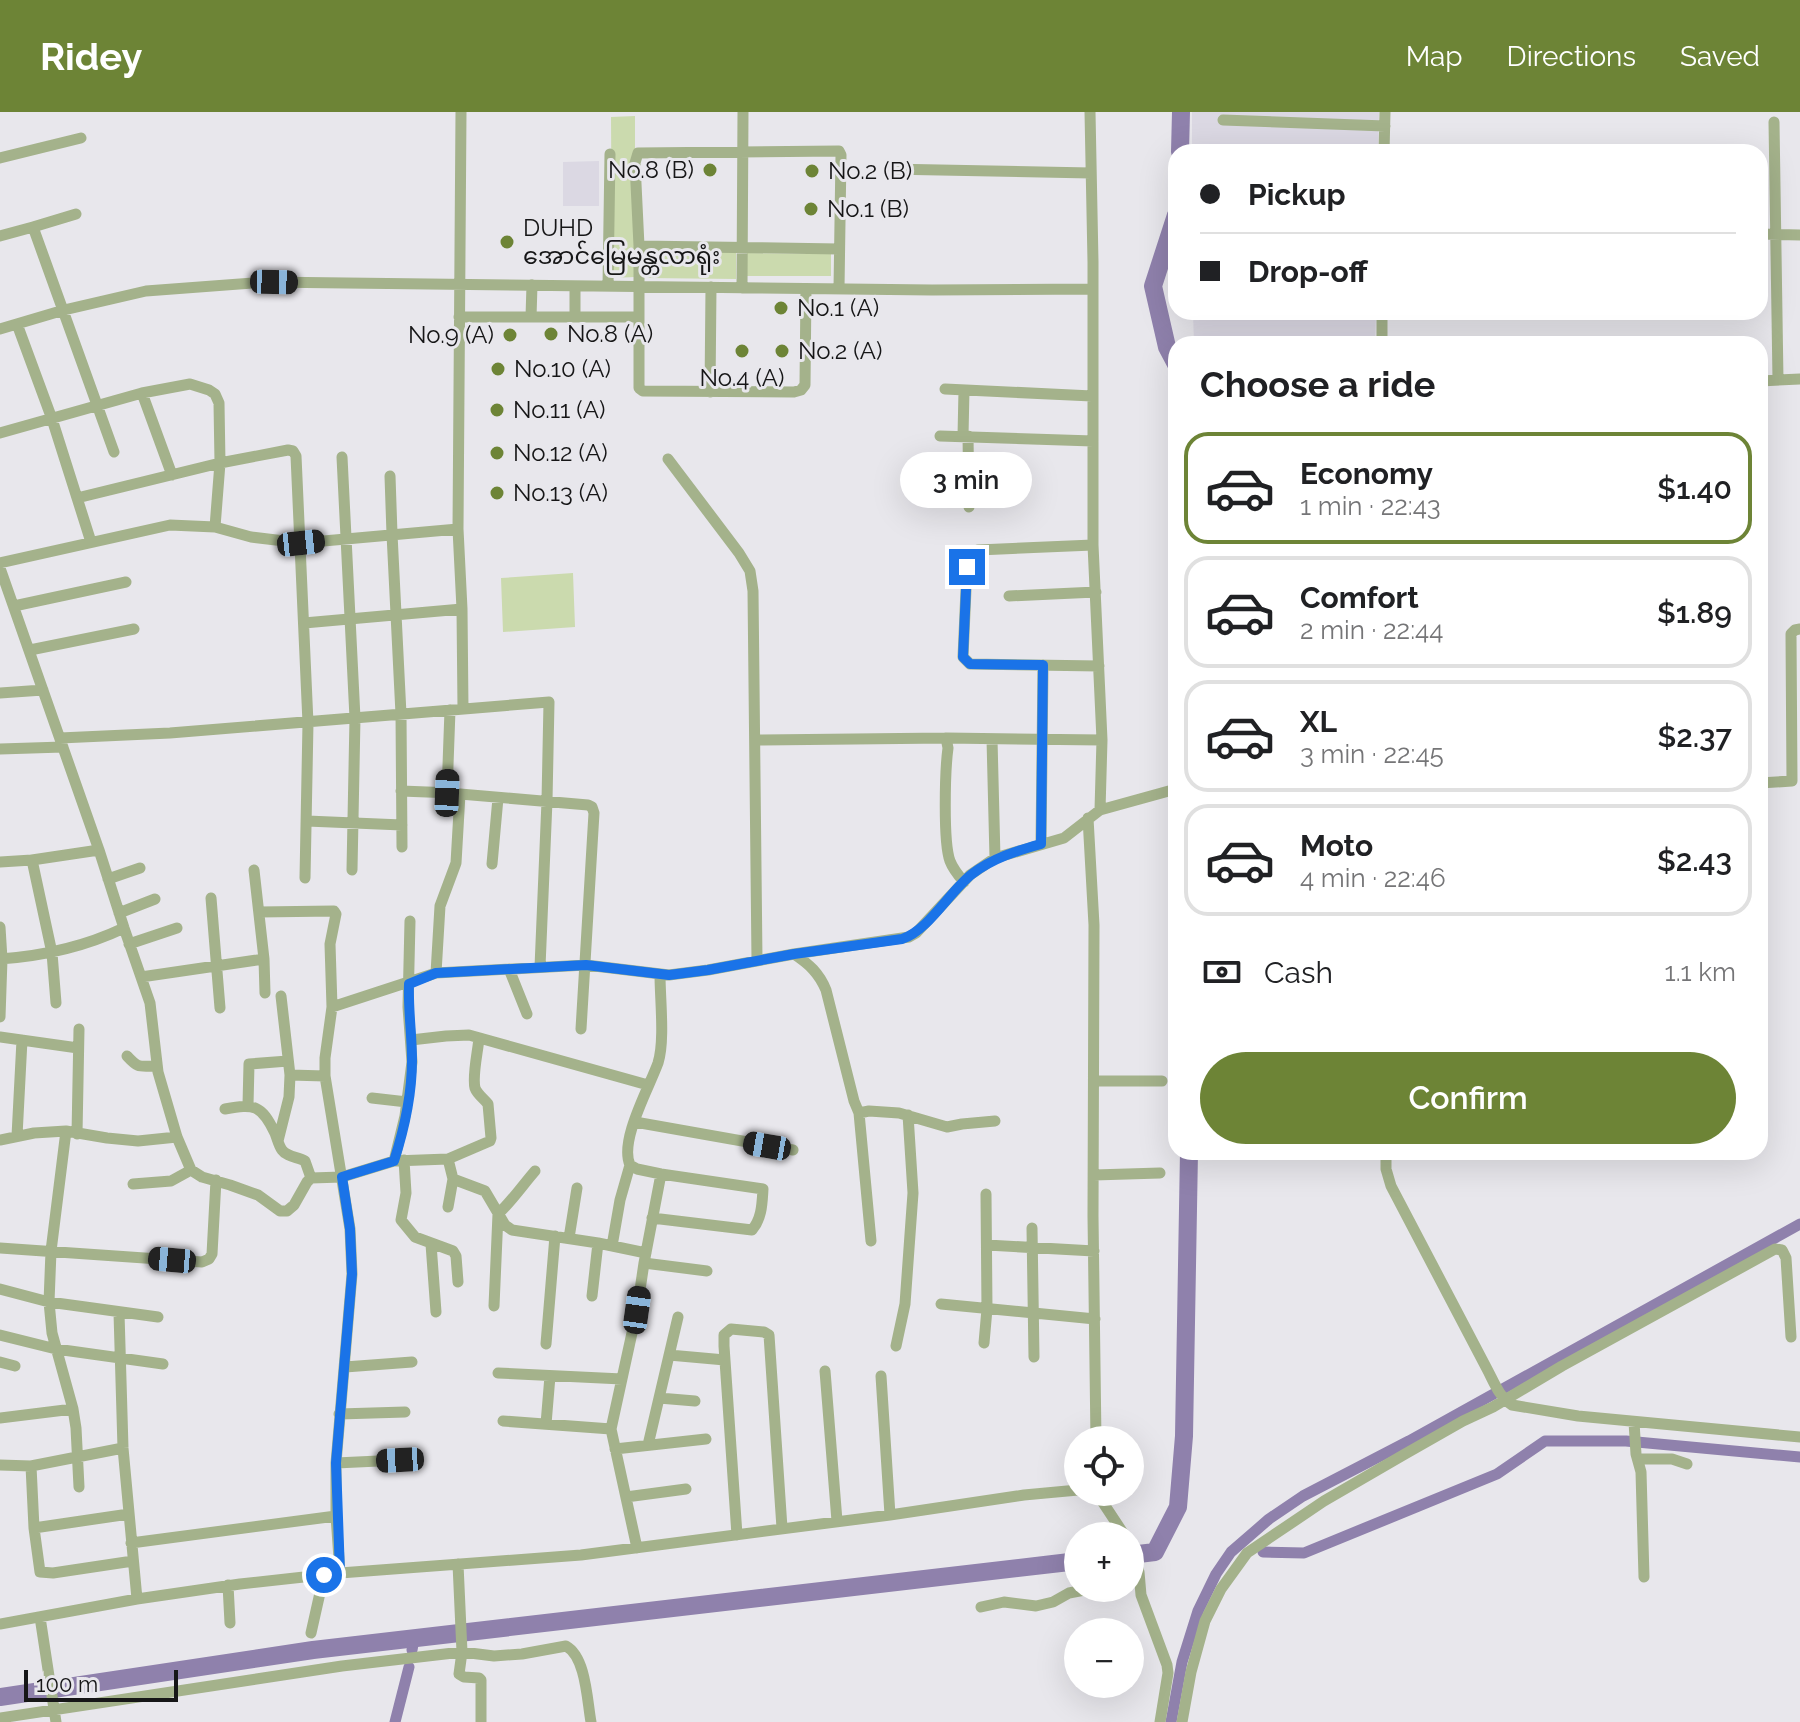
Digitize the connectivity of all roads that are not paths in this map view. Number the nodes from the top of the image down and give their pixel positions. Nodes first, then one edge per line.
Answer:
1 (450, 112) edge
2 (461, 112) edge
3 (743, 112) edge
4 (1090, 112) edge
5 (1385, 112) edge
6 (1223, 120) dead end
7 (1774, 122) dead end
8 (1385, 126) junction
9 (460, 128) junction
10 (81, 138) dead end
11 (1384, 144) edge
12 (744, 152) junction
13 (610, 154) dead end
14 (0, 158) edge
15 (888, 169) dead end
16 (1091, 173) junction
17 (76, 214) dead end
18 (33, 227) junction
19 (1768, 234) edge
20 (1776, 235) junction
21 (1800, 235) edge
22 (0, 236) edge
23 (639, 246) junction
24 (742, 247) junction
25 (839, 249) junction
26 (459, 284) junction
27 (532, 285) junction
28 (575, 286) junction
29 (608, 286) junction
30 (639, 287) junction
31 (711, 287) junction
32 (742, 288) junction
33 (806, 289) junction
34 (839, 289) junction
35 (1092, 289) junction
36 (64, 310) junction
37 (459, 317) junction
38 (531, 317) junction
39 (575, 317) junction
40 (639, 317) junction
41 (17, 324) junction
42 (0, 329) edge
43 (1800, 379) edge
44 (1778, 380) junction
45 (1768, 381) edge
46 (945, 389) dead end
47 (964, 390) junction
48 (710, 392) junction
49 (142, 393) junction
50 (1092, 396) junction
51 (98, 406) junction
52 (52, 419) junction
53 (0, 433) edge
54 (940, 436) dead end
55 (965, 436) junction
56 (1093, 441) junction
57 (114, 452) dead end
58 (342, 457) dead end
59 (668, 459) dead end
60 (220, 463) junction
61 (172, 475) junction
62 (390, 476) dead end
63 (77, 498) junction
64 (969, 507) dead end
65 (215, 527) junction
66 (458, 529) junction
67 (392, 534) junction
68 (347, 538) junction
69 (91, 542) junction
70 (301, 543) junction
71 (1093, 545) junction
72 (0, 566) edge
73 (126, 582) dead end
74 (1096, 592) junction
75 (1009, 596) dead end
76 (14, 606) junction
77 (462, 609) junction
78 (396, 614) junction
79 (350, 619) junction
80 (304, 623) junction
81 (134, 629) dead end
82 (1800, 629) edge
83 (30, 650) junction
84 (1043, 665) junction
85 (1099, 666) junction
86 (1796, 678) edge
87 (43, 690) junction
88 (0, 693) edge
89 (463, 709) junction
90 (450, 710) junction
91 (401, 714) junction
92 (355, 718) junction
93 (308, 723) junction
94 (946, 738) junction
95 (992, 739) junction
96 (756, 740) junction
97 (1042, 740) junction
98 (1102, 740) junction
99 (61, 742) junction
100 (0, 749) edge
101 (1768, 782) edge
102 (401, 791) junction
103 (1168, 791) edge
104 (447, 793) junction
105 (460, 794) junction
106 (498, 798) junction
107 (547, 801) junction
108 (1100, 810) junction
109 (1088, 818) junction
110 (307, 821) junction
111 (353, 822) junction
112 (402, 825) junction
113 (1041, 844) junction
114 (402, 847) dead end
115 (99, 850) junction
116 (995, 858) junction
117 (32, 860) junction
118 (0, 862) edge
119 (492, 864) dead end
120 (140, 868) dead end
121 (254, 870) dead end
122 (352, 870) dead end
123 (305, 878) dead end
124 (108, 879) junction
125 (964, 882) junction
126 (211, 898) dead end
127 (155, 899) dead end
128 (259, 912) junction
129 (119, 913) junction
130 (410, 921) dead end
131 (0, 927) edge
132 (124, 928) junction
133 (177, 928) dead end
134 (129, 944) junction
135 (52, 953) junction
136 (794, 954) junction
137 (1, 959) edge
138 (264, 959) junction
139 (757, 960) junction
140 (586, 965) junction
141 (217, 966) junction
142 (540, 967) junction
143 (509, 969) junction
144 (436, 973) junction
145 (660, 975) junction
146 (141, 977) junction
147 (409, 984) junction
148 (265, 993) dead end
149 (281, 996) dead end
150 (56, 1003) dead end
151 (0, 1005) edge
152 (332, 1007) junction
153 (220, 1008) dead end
154 (527, 1014) dead end
155 (0, 1017) edge
156 (79, 1029) dead end
157 (581, 1029) dead end
158 (0, 1037) edge
159 (479, 1038) junction
160 (22, 1040) junction
161 (411, 1040) junction
162 (78, 1048) junction
163 (127, 1056) dead end
164 (288, 1061) junction
165 (157, 1066) junction
166 (290, 1075) junction
167 (325, 1076) junction
168 (1095, 1081) junction
169 (1162, 1081) dead end
170 (648, 1085) junction
171 (372, 1098) dead end
172 (407, 1102) junction
173 (248, 1105) junction
174 (225, 1109) dead end
175 (859, 1113) junction
176 (908, 1115) junction
177 (995, 1121) dead end
178 (635, 1122) junction
179 (72, 1133) junction
180 (17, 1136) junction
181 (177, 1137) junction
182 (0, 1140) edge
183 (278, 1141) junction
184 (793, 1150) dead end
185 (448, 1159) junction
186 (1386, 1160) edge
187 (399, 1161) junction
188 (630, 1165) junction
189 (191, 1170) junction
190 (535, 1171) dead end
191 (1160, 1173) dead end
192 (661, 1174) junction
193 (1094, 1175) junction
194 (342, 1177) junction
195 (311, 1178) junction
196 (453, 1179) junction
197 (222, 1182) junction
198 (133, 1184) dead end
199 (577, 1188) dead end
200 (986, 1194) dead end
201 (448, 1207) dead end
202 (498, 1214) junction
203 (652, 1218) junction
204 (1032, 1228) dead end
205 (555, 1236) junction
206 (569, 1238) junction
207 (871, 1241) dead end
208 (598, 1243) junction
209 (431, 1244) junction
210 (987, 1245) junction
211 (612, 1246) junction
212 (1032, 1247) junction
213 (0, 1248) edge
214 (51, 1251) junction
215 (1094, 1251) junction
216 (645, 1258) junction
217 (707, 1271) dead end
218 (458, 1282) dead end
219 (0, 1289) edge
220 (592, 1296) dead end
221 (49, 1302) junction
222 (941, 1304) dead end
223 (494, 1306) dead end
224 (987, 1309) junction
225 (436, 1312) dead end
226 (119, 1313) junction
227 (1033, 1313) junction
228 (158, 1317) dead end
229 (678, 1317) dead end
230 (1095, 1319) junction
231 (0, 1335) edge
232 (1791, 1337) dead end
233 (984, 1343) dead end
234 (546, 1344) dead end
235 (896, 1346) dead end
236 (56, 1349) junction
237 (669, 1355) junction
238 (1034, 1357) dead end
239 (122, 1358) junction
240 (725, 1360) junction
241 (0, 1362) edge
242 (412, 1362) dead end
243 (163, 1364) dead end
244 (15, 1366) dead end
245 (345, 1367) junction
246 (825, 1371) dead end
247 (498, 1373) dead end
248 (550, 1376) junction
249 (881, 1376) dead end
250 (622, 1379) junction
251 (1501, 1394) junction
252 (659, 1398) junction
253 (695, 1401) dead end
254 (73, 1409) junction
255 (405, 1412) dead end
256 (339, 1414) junction
257 (0, 1418) edge
258 (503, 1421) dead end
259 (546, 1424) junction
260 (1096, 1426) edge
261 (1634, 1427) junction
262 (611, 1429) junction
263 (1800, 1437) edge
264 (706, 1439) dead end
265 (648, 1445) junction
266 (123, 1448) junction
267 (615, 1449) junction
268 (78, 1456) junction
269 (1637, 1457) junction
270 (400, 1460) dead end
271 (336, 1463) junction
272 (1687, 1464) dead end
273 (0, 1465) edge
274 (31, 1466) junction
275 (79, 1487) dead end
276 (686, 1489) dead end
277 (1064, 1491) edge
278 (626, 1497) junction
279 (129, 1514) junction
280 (890, 1515) junction
281 (336, 1516) junction
282 (837, 1521) junction
283 (34, 1528) junction
284 (782, 1528) junction
285 (737, 1535) junction
286 (131, 1543) junction
287 (637, 1548) junction
288 (133, 1561) junction
289 (458, 1564) junction
290 (340, 1573) junction
291 (324, 1575) junction
292 (1644, 1577) dead end
293 (228, 1585) junction
294 (1064, 1596) edge
295 (137, 1599) junction
296 (1143, 1602) edge
297 (981, 1607) dead end
298 (40, 1617) junction
299 (230, 1623) dead end
300 (0, 1624) edge
301 (311, 1633) dead end
302 (462, 1652) junction
303 (55, 1716) edge
304 (0, 1718) edge
305 (481, 1722) edge
306 (591, 1722) edge
307 (1160, 1722) edge
308 (1182, 1722) edge

1 - 9 street
2 - 9 street
3 - 12 street
4 - 16 street
5 - 8 street
6 - 8 street
7 - 20 street
8 - 11 street
9 - 26 street
10 - 14 street
12 - 23 street
12 - 24 street
12 - 25 street
13 - 29 street
15 - 16 street
16 - 35 street
17 - 18 street
18 - 22 street
18 - 36 street
19 - 20 street
20 - 21 street
20 - 44 street
23 - 24 street
23 - 30 street
24 - 25 street
24 - 32 street
25 - 34 street
26 - 27 street
26 - 36 street
26 - 37 street
27 - 28 street
27 - 38 street
28 - 29 street
28 - 39 street
29 - 30 street
30 - 31 street
30 - 40 street
31 - 32 street
31 - 48 street
32 - 33 street
33 - 34 street
33 - 48 street
34 - 35 street
35 - 50 street
36 - 41 street
36 - 51 street
37 - 38 street
37 - 66 street
38 - 39 street
39 - 40 street
40 - 48 street
41 - 42 street
41 - 52 street
43 - 44 street
44 - 45 street
46 - 47 street
47 - 50 street
47 - 55 street
49 - 51 street
49 - 60 street
49 - 61 street
50 - 56 street
51 - 52 street
51 - 57 street
52 - 53 street
52 - 63 street
54 - 55 street
55 - 56 street
55 - 64 street
56 - 71 street
58 - 68 street
59 - 96 street
60 - 61 street
60 - 65 street
60 - 70 street
61 - 63 street
62 - 67 street
63 - 69 street
65 - 69 street
65 - 70 street
66 - 67 street
66 - 77 street
67 - 68 street
67 - 78 street
68 - 70 street
68 - 79 street
69 - 72 street
70 - 80 street
71 - 74 street
71 - 84 street
72 - 76 street
73 - 76 street
74 - 75 street
74 - 85 street
76 - 83 street
77 - 78 street
77 - 89 street
78 - 79 street
78 - 91 street
79 - 80 street
79 - 92 street
80 - 93 street
81 - 83 street
82 - 86 street
83 - 87 street
84 - 85 street
84 - 97 street
85 - 98 street
86 - 101 street
87 - 88 street
87 - 99 street
89 - 90 street
89 - 107 street
90 - 91 street
90 - 104 street
91 - 92 street
91 - 102 street
92 - 93 street
92 - 111 street
93 - 99 street
93 - 110 street
94 - 95 street
94 - 96 street
94 - 125 street
95 - 97 street
95 - 116 street
96 - 139 street
97 - 98 street
97 - 113 street
98 - 108 street
99 - 100 street
99 - 115 street
102 - 104 street
102 - 112 street
103 - 108 street
104 - 105 street
105 - 106 street
105 - 144 street
106 - 107 street
106 - 119 street
107 - 140 street
107 - 142 street
108 - 109 street
109 - 113 street
109 - 168 street
110 - 111 street
110 - 123 street
111 - 112 street
111 - 122 street
112 - 114 street
113 - 116 street
115 - 117 street
115 - 124 street
116 - 125 street
117 - 118 street
117 - 135 street
120 - 124 street
121 - 128 street
124 - 129 street
125 - 136 street
126 - 141 street
127 - 129 street
128 - 138 street
128 - 152 street
129 - 132 street
130 - 147 street
131 - 137 street
132 - 134 street
132 - 135 street
133 - 134 street
134 - 146 street
135 - 137 street
135 - 150 street
136 - 139 street
136 - 175 street
137 - 151 street
138 - 141 street
138 - 148 street
139 - 145 street
140 - 142 street
140 - 145 street
140 - 157 street
141 - 146 street
141 - 153 street
142 - 143 street
143 - 144 street
143 - 154 street
144 - 147 street
145 - 170 street
146 - 165 street
147 - 152 street
147 - 161 street
149 - 164 street
151 - 155 street
152 - 167 street
156 - 162 street
158 - 160 street
159 - 161 street
159 - 170 street
159 - 185 street
160 - 162 street
160 - 180 street
161 - 172 street
162 - 179 street
163 - 165 street
164 - 166 street
164 - 173 street
165 - 181 street
166 - 167 street
166 - 183 street
167 - 194 street
168 - 169 street
168 - 193 street
170 - 178 street
171 - 172 street
172 - 187 street
173 - 174 street
173 - 183 street
175 - 176 street
175 - 207 street
176 - 177 street
176 - 235 street
178 - 184 street
178 - 188 street
179 - 180 street
179 - 181 street
179 - 214 street
180 - 182 street
181 - 189 street
183 - 195 street
185 - 187 street
185 - 196 street
186 - 251 street
187 - 194 street
187 - 209 street
188 - 192 street
188 - 211 street
189 - 197 street
189 - 198 street
190 - 202 street
191 - 193 street
192 - 203 street
192 - 203 street
193 - 215 street
194 - 195 street
194 - 245 street
195 - 197 street
196 - 201 street
196 - 202 street
197 - 214 street
199 - 206 street
200 - 210 street
202 - 205 street
202 - 223 street
203 - 216 street
204 - 212 street
205 - 206 street
205 - 234 street
206 - 208 street
208 - 211 street
208 - 220 street
209 - 218 street
209 - 225 street
210 - 212 street
210 - 224 street
211 - 216 street
212 - 215 street
212 - 227 street
213 - 214 street
214 - 221 street
215 - 230 street
216 - 217 street
216 - 250 street
219 - 221 street
221 - 226 street
221 - 236 street
222 - 224 street
224 - 227 street
224 - 233 street
226 - 228 street
226 - 239 street
227 - 230 street
227 - 238 street
229 - 237 street
230 - 260 street
231 - 236 street
232 - 251 street
236 - 239 street
236 - 254 street
237 - 240 street
237 - 252 street
239 - 243 street
239 - 266 street
240 - 284 street
240 - 285 street
241 - 244 street
242 - 245 street
245 - 256 street
246 - 282 street
247 - 248 street
248 - 250 street
248 - 259 street
249 - 280 street
250 - 262 street
251 - 261 street
251 - 308 street
252 - 253 street
252 - 265 street
254 - 257 street
254 - 268 street
255 - 256 street
256 - 271 street
258 - 259 street
259 - 262 street
261 - 263 street
261 - 269 street
262 - 267 street
264 - 265 street
265 - 267 street
266 - 268 street
266 - 279 street
267 - 278 street
268 - 274 street
268 - 275 street
269 - 272 street
269 - 292 street
270 - 271 street
271 - 281 street
273 - 274 street
274 - 283 street
276 - 278 street
277 - 280 street
278 - 287 street
279 - 283 street
279 - 286 street
280 - 282 street
281 - 286 street
281 - 290 street
282 - 284 street
283 - 288 street
284 - 285 street
285 - 287 street
286 - 288 street
287 - 289 street
288 - 295 street
289 - 290 street
289 - 302 street
290 - 291 street
291 - 293 street
291 - 301 street
293 - 295 street
293 - 299 street
294 - 297 street
295 - 298 street
296 - 307 street
298 - 300 street
298 - 303 street
302 - 303 street
302 - 305 street
302 - 306 street
303 - 304 street

